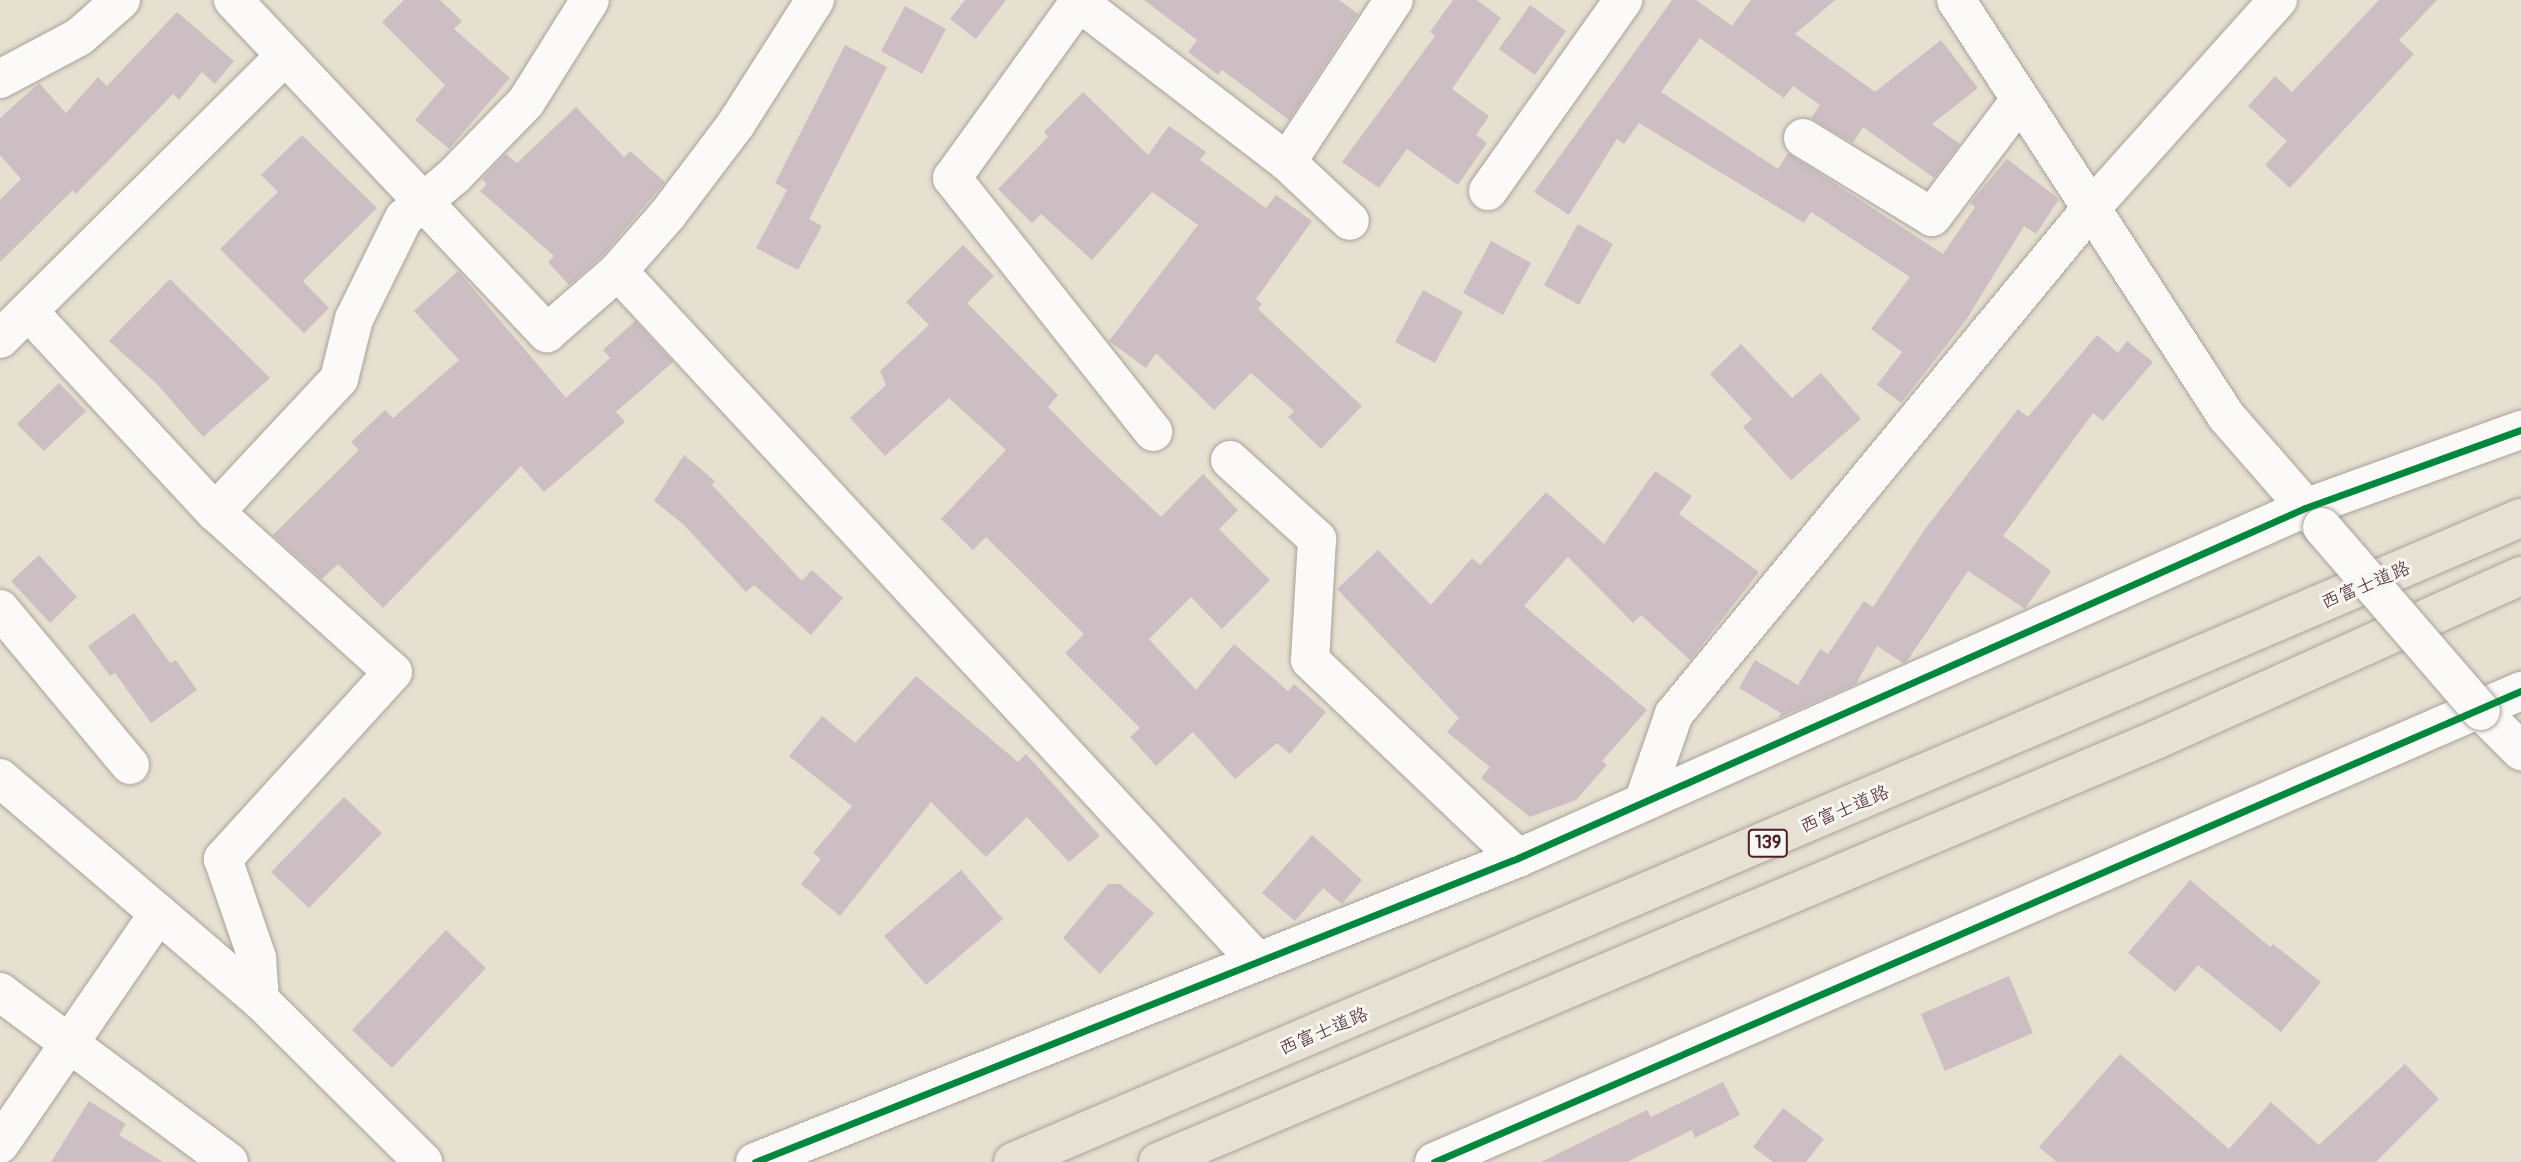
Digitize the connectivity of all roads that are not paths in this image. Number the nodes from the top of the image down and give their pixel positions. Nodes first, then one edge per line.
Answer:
1 (121, 0) edge
2 (233, 0) edge
3 (590, 0) edge
4 (815, 0) edge
5 (1394, 0) edge
6 (1623, 0) edge
7 (1956, 0) edge
8 (2278, 0) edge
9 (1078, 1) edge
10 (283, 58) junction
11 (0, 79) edge
12 (2020, 101) junction
13 (1803, 138) dead end
14 (1287, 162) junction
15 (1488, 191) dead end
16 (423, 202) junction
17 (2093, 206) junction
18 (1350, 221) dead end
19 (618, 271) junction
20 (30, 313) junction
21 (0, 339) edge
22 (2521, 430) edge
23 (1153, 432) dead end
24 (1230, 460) dead end
25 (215, 512) junction
26 (2314, 518) junction
27 (2521, 518) edge
28 (2521, 576) edge
29 (0, 608) edge
30 (2521, 691) edge
31 (2481, 711) junction
32 (2521, 751) edge
33 (130, 765) dead end
34 (0, 778) edge
35 (1644, 800) junction
36 (1518, 858) junction
37 (159, 913) junction
38 (1256, 960) junction
39 (0, 992) edge
40 (260, 1000) junction
41 (67, 1042) junction
42 (0, 1144) edge
43 (229, 1162) edge
44 (424, 1162) edge
45 (755, 1162) edge
46 (1013, 1162) edge
47 (1158, 1162) edge
48 (1434, 1162) edge

1 - 11 street
2 - 10 street
3 - 16 street
4 - 19 street
5 - 14 street
6 - 15 street
7 - 12 street
8 - 17 street
9 - 14 street
9 - 23 street
10 - 16 street
10 - 20 street
12 - 13 street
12 - 17 street
14 - 18 street
16 - 19 street
16 - 25 street
17 - 26 street
17 - 35 street
19 - 38 street
20 - 21 street
20 - 25 street
22 - 26 street
24 - 36 street
25 - 40 street
26 - 31 street, bridge
26 - 35 street
27 - 46 highway, 西富士道路 / 139
28 - 47 highway
29 - 33 street
30 - 31 street
31 - 32 street
31 - 48 street
34 - 37 street
35 - 36 street
36 - 38 street
37 - 40 street
37 - 41 street
38 - 45 street
39 - 41 street
40 - 44 street
41 - 42 street
41 - 43 street

